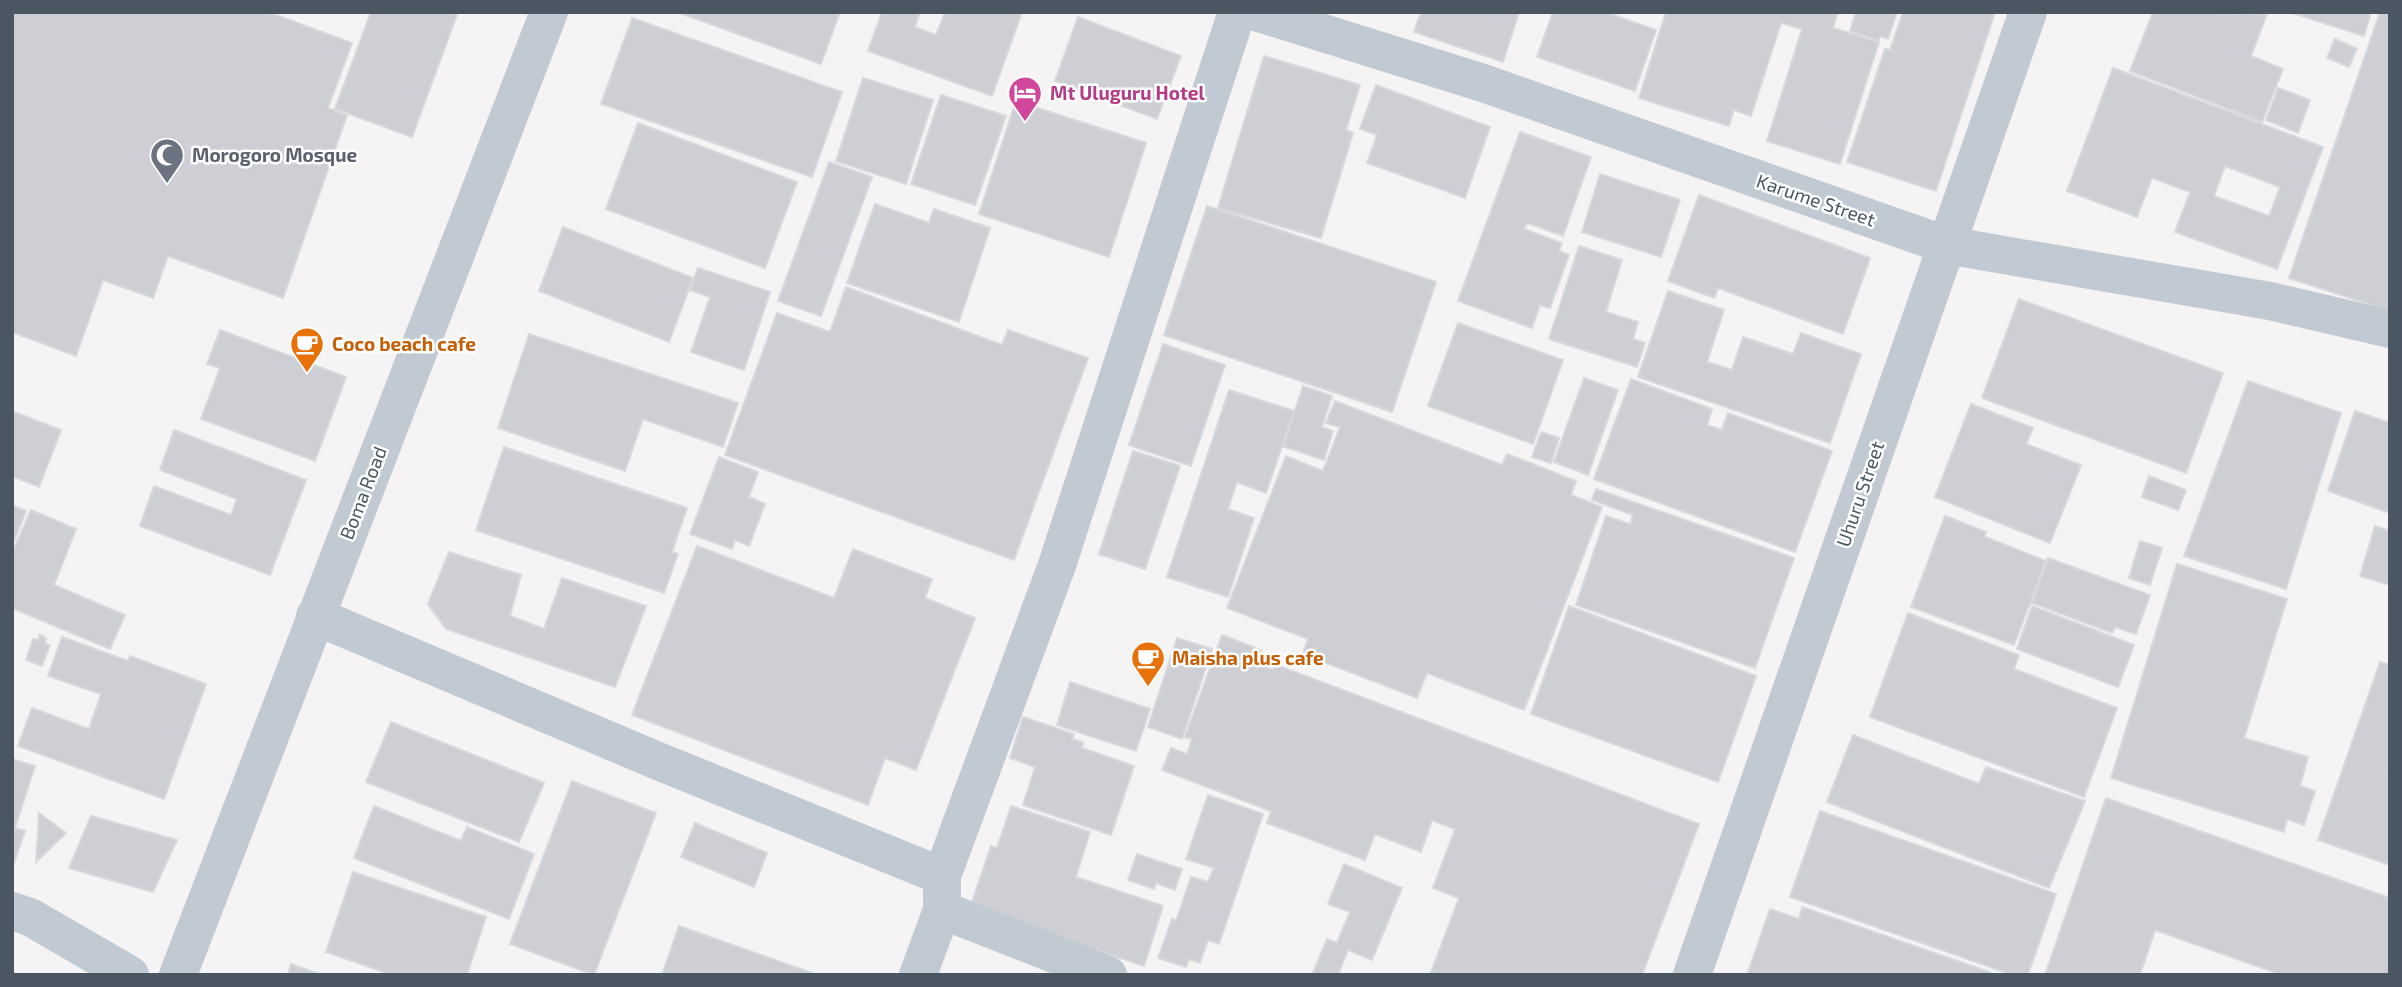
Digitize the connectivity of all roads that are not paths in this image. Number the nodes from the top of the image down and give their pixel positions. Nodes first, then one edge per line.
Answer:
1 (549, 12) edge
2 (1237, 12) edge
3 (1256, 12) edge
4 (2028, 12) edge
5 (1946, 246) junction
6 (2390, 328) edge
7 (315, 616) junction
8 (942, 893) junction
9 (12, 911) edge
10 (130, 975) edge
11 (178, 975) edge
12 (918, 975) edge
13 (1108, 975) edge
14 (1692, 975) edge

1 - 7 street, Boma Road
2 - 8 street
3 - 5 street, Karume Street
4 - 5 street, Uhuru Street
5 - 6 street, Karume Street
5 - 14 street, Uhuru Street
7 - 8 street
7 - 11 street, Boma Road
8 - 12 street
8 - 13 street
9 - 10 street

